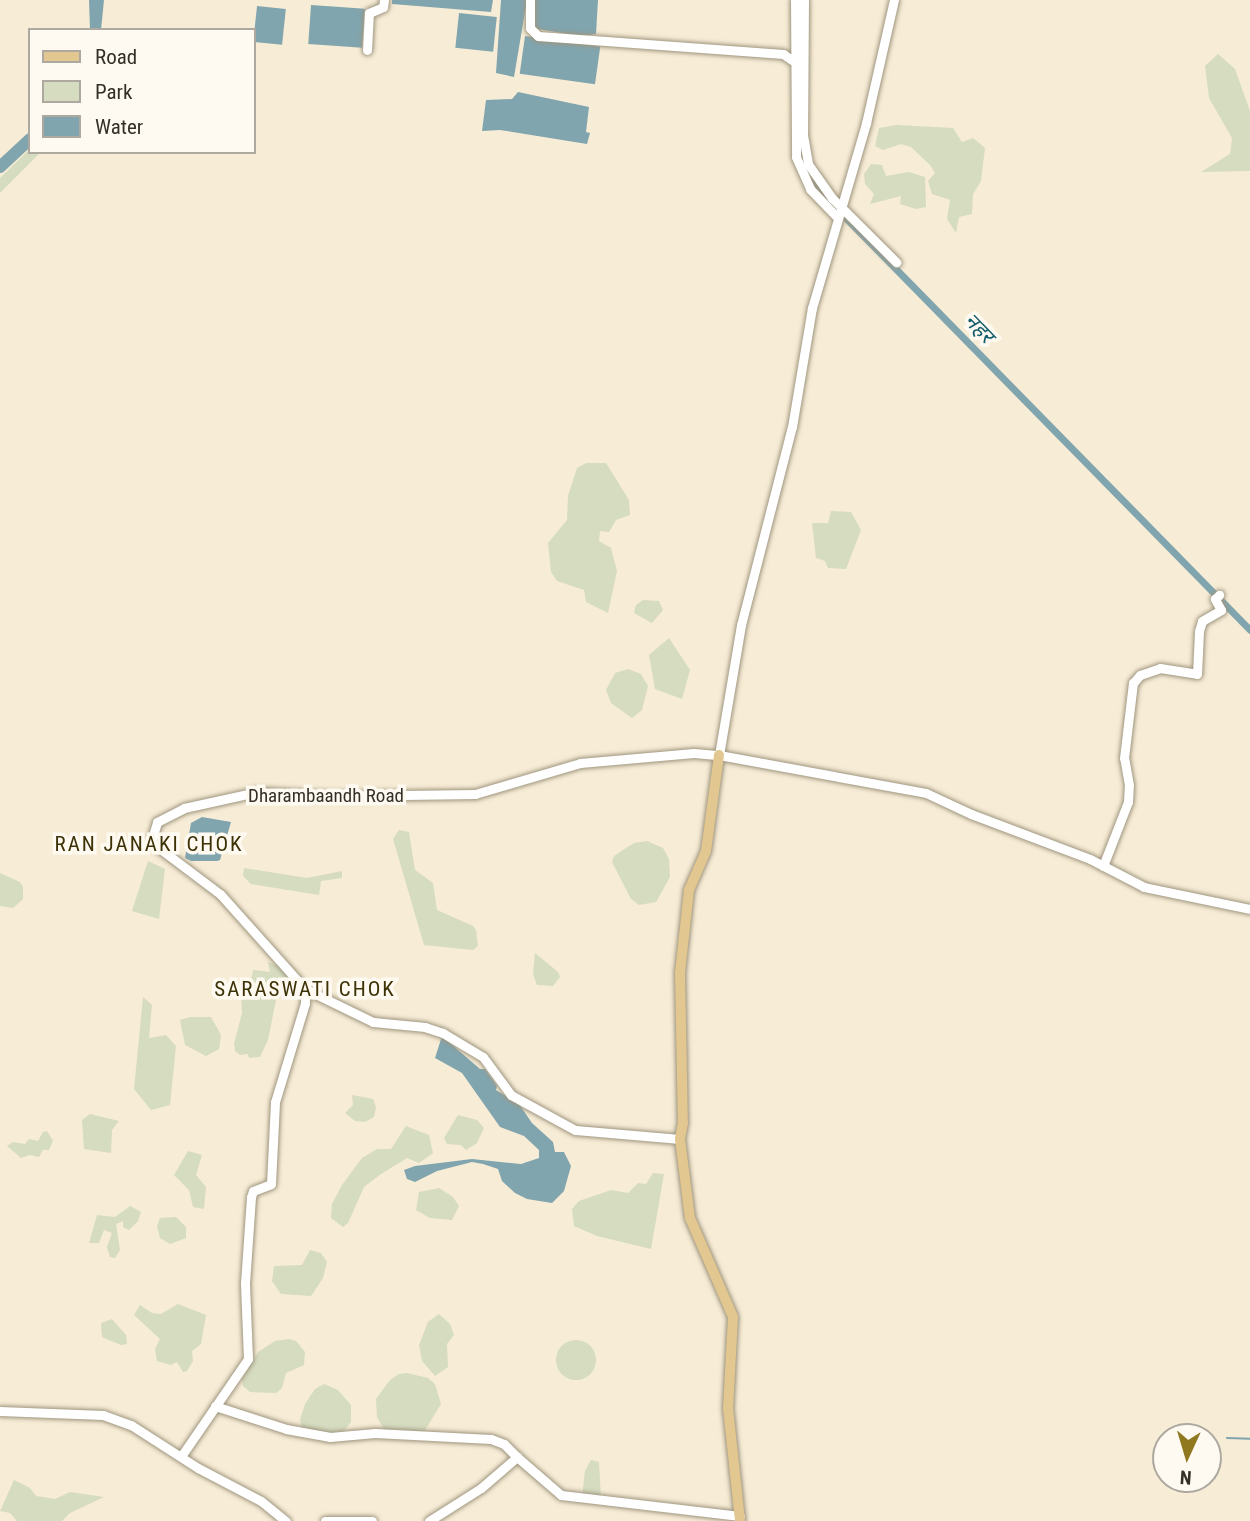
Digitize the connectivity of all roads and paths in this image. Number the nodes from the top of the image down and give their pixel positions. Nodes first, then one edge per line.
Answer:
1 (384, 0) edge
2 (530, 0) edge
3 (795, 0) edge
4 (804, 0) edge
5 (894, 0) edge
6 (368, 50) dead end
7 (795, 62) junction
8 (838, 213) junction
9 (896, 262) dead end
10 (1217, 597) dead end
11 (719, 755) junction
12 (1103, 866) junction
13 (1250, 909) edge
14 (304, 989) junction
15 (680, 1139) junction
16 (215, 1406) junction
17 (0, 1411) edge
18 (182, 1455) junction
19 (517, 1457) junction
20 (740, 1518) edge
21 (286, 1521) edge
22 (325, 1521) edge
23 (372, 1521) edge
24 (429, 1521) edge

1 - 6 street
2 - 7 street
3 - 7 street
4 - 8 street
5 - 8 street
7 - 8 street
8 - 9 street
8 - 11 street
10 - 12 street
11 - 12 street
11 - 14 street, Dharambaandh Road
11 - 15 main road
12 - 13 street
14 - 15 street, Dharambaandh Road
14 - 16 street
15 - 20 main road
16 - 18 street
16 - 19 street
17 - 18 street
18 - 21 street
19 - 20 street
19 - 24 street
22 - 23 street

